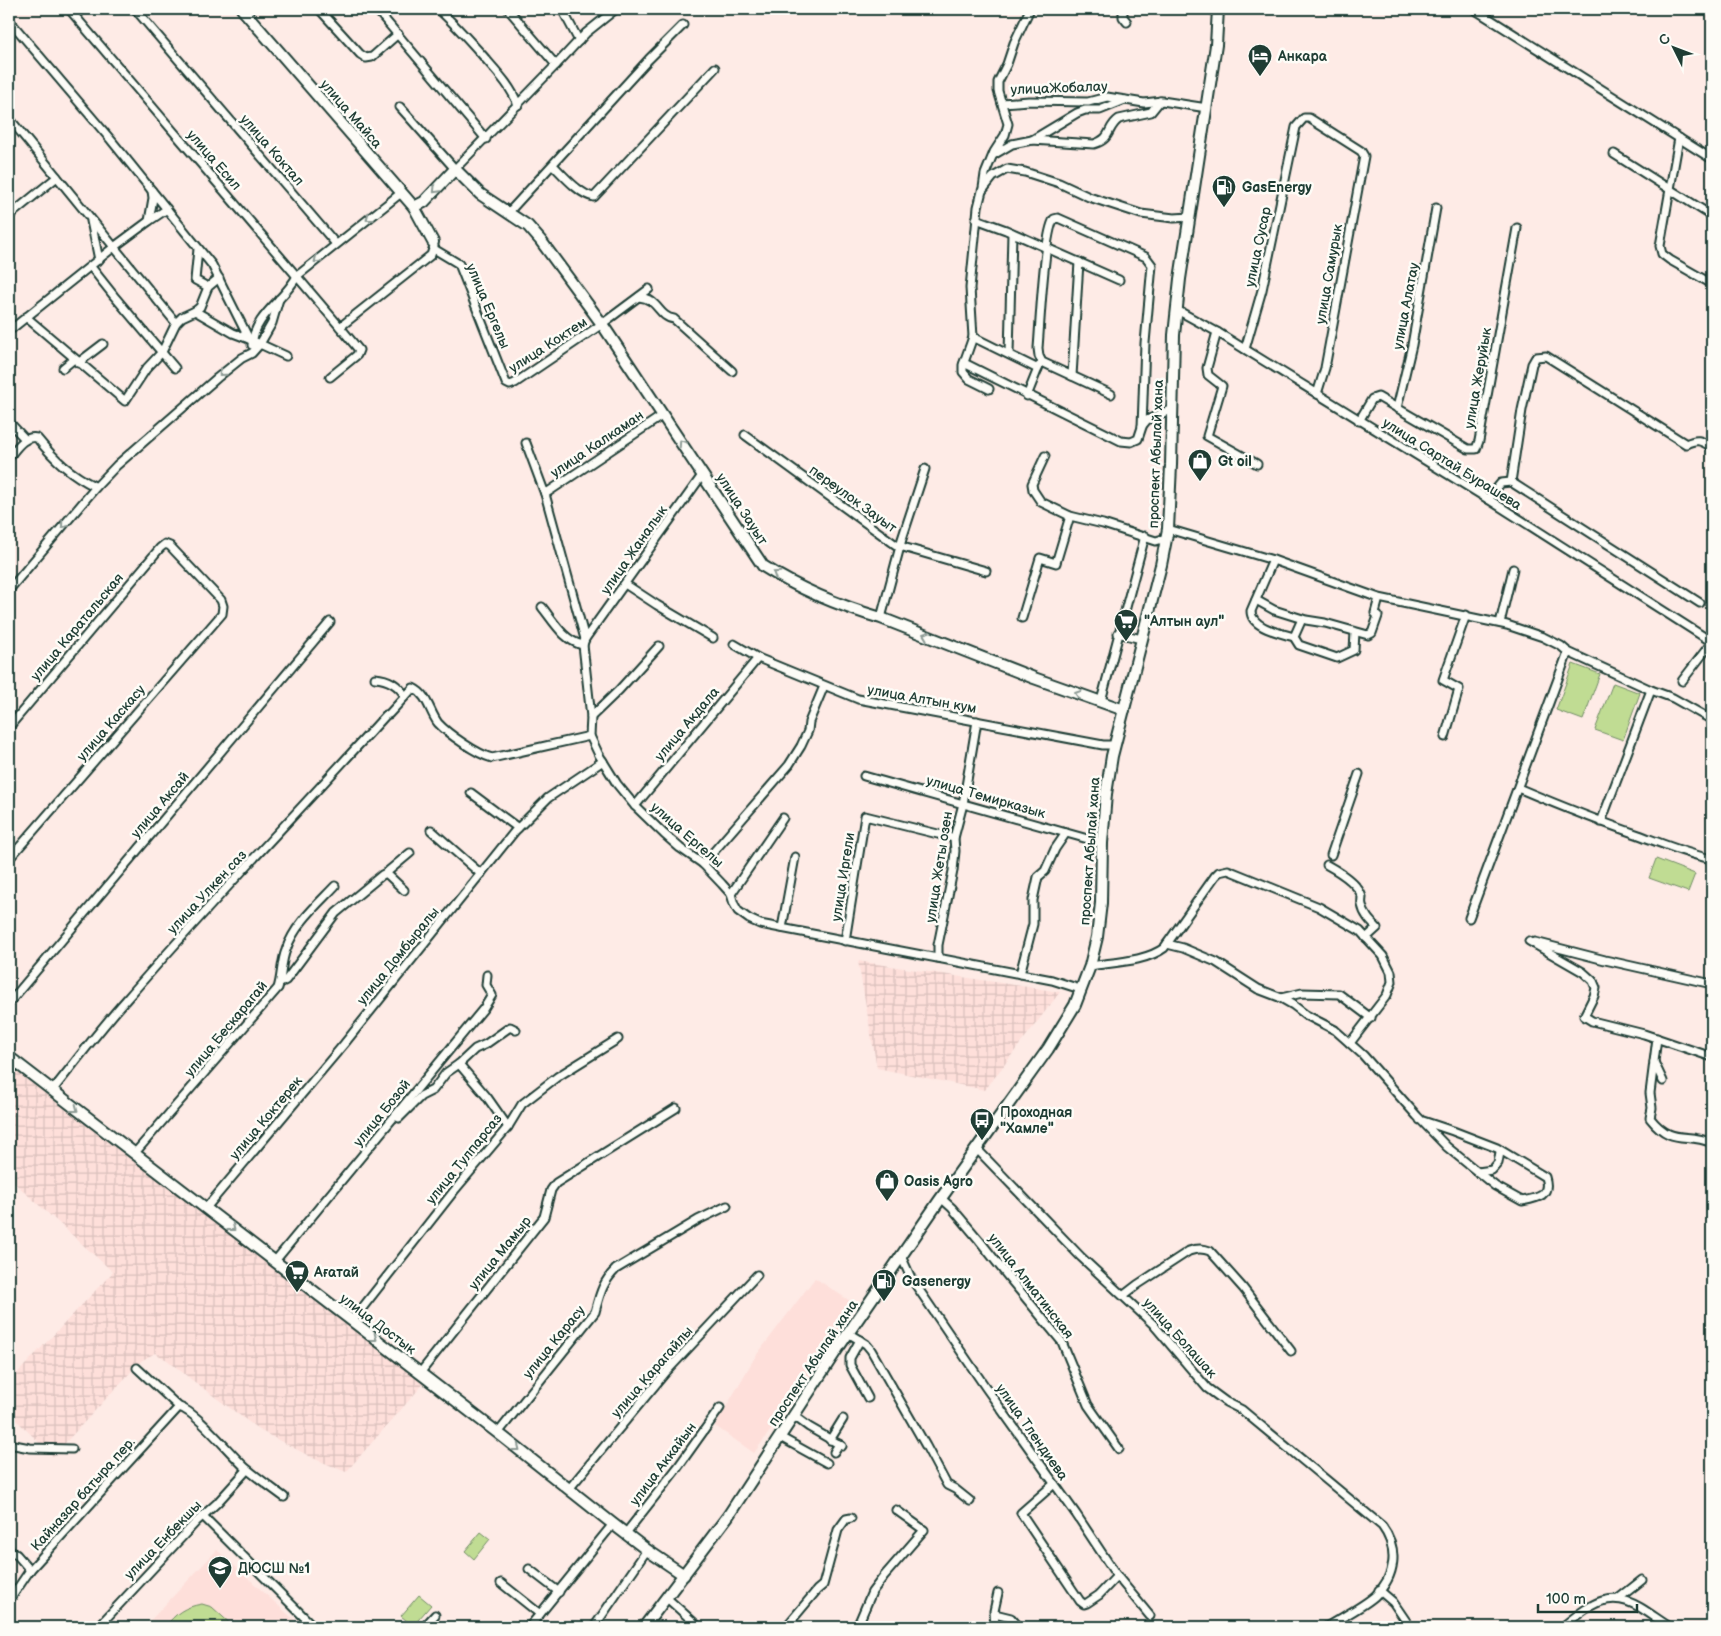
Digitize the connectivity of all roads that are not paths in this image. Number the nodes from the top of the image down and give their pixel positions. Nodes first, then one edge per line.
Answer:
1 (69, 9) edge
2 (135, 9) edge
3 (242, 9) edge
4 (319, 9) edge
5 (376, 9) edge
6 (438, 9) edge
7 (508, 9) edge
8 (562, 9) edge
9 (616, 9) edge
10 (1030, 9) edge
11 (1123, 9) edge
12 (1218, 9) edge
13 (1474, 9) edge
14 (9, 20) edge
15 (1126, 22) dead end
16 (683, 25) dead end
17 (398, 34) junction
18 (578, 41) junction
19 (556, 65) junction
20 (715, 68) dead end
21 (1125, 100) junction
22 (1061, 102) junction
23 (1160, 102) junction
24 (1002, 103) junction
25 (518, 104) junction
26 (400, 107) dead end
27 (1207, 108) junction
28 (1085, 110) junction
29 (9, 118) edge
30 (1679, 138) junction
31 (486, 139) junction
32 (1032, 140) junction
33 (1614, 154) dead end
34 (993, 155) junction
35 (1364, 158) joint
36 (1712, 159) edge
37 (552, 165) junction
38 (455, 169) junction
39 (57, 177) junction
40 (152, 190) junction
41 (1669, 190) junction
42 (982, 191) junction
43 (401, 193) junction
44 (414, 207) junction
45 (1436, 208) dead end
46 (166, 209) junction
47 (508, 213) junction
48 (9, 216) edge
49 (1712, 216) edge
50 (1190, 217) junction
51 (91, 218) junction
52 (976, 219) junction
53 (149, 221) junction
54 (1517, 228) dead end
55 (1012, 233) junction
56 (336, 244) junction
57 (434, 246) junction
58 (114, 247) junction
59 (198, 248) junction
60 (1047, 248) junction
61 (99, 260) junction
62 (1080, 262) junction
63 (91, 267) junction
64 (297, 276) junction
65 (220, 278) junction
66 (1119, 280) dead end
67 (1712, 284) edge
68 (208, 287) junction
69 (650, 288) dead end
70 (639, 297) junction
71 (279, 299) junction
72 (1177, 310) junction
73 (195, 311) junction
74 (26, 317) junction
75 (176, 323) junction
76 (602, 324) junction
77 (340, 326) junction
78 (9, 331) edge
79 (1217, 332) junction
80 (973, 337) junction
81 (251, 339) junction
82 (103, 344) dead end
83 (260, 344) junction
84 (1245, 349) junction
85 (162, 352) junction
86 (252, 353) junction
87 (1009, 354) junction
88 (286, 356) dead end
89 (76, 361) junction
90 (964, 363) junction
91 (1040, 365) junction
92 (63, 368) dead end
93 (175, 368) dead end
94 (732, 371) dead end
95 (1072, 376) junction
96 (330, 377) dead end
97 (506, 383) joint
98 (989, 389) dead end
99 (1111, 394) dead end
100 (1317, 394) junction
101 (1027, 396) junction
102 (1397, 408) junction
103 (1172, 409) junction
104 (663, 415) junction
105 (1359, 421) junction
106 (9, 422) edge
107 (1142, 426) junction
108 (745, 435) dead end
109 (25, 439) junction
110 (526, 443) dead end
111 (1712, 448) edge
112 (1045, 456) dead end
113 (9, 458) edge
114 (1258, 464) dead end
115 (925, 469) dead end
116 (703, 474) junction
117 (1511, 482) junction
118 (96, 487) junction
119 (545, 494) junction
120 (1488, 499) junction
121 (1070, 516) junction
122 (1167, 534) junction
123 (1144, 536) junction
124 (900, 547) junction
125 (1273, 560) junction
126 (1512, 569) dead end
127 (986, 571) dead end
128 (625, 584) junction
129 (9, 590) edge
130 (1379, 598) junction
131 (221, 600) joint
132 (1256, 600) junction
133 (1700, 603) dead end
134 (542, 607) dead end
135 (1466, 615) junction
136 (881, 618) junction
137 (1022, 618) dead end
138 (1302, 619) junction
139 (330, 622) dead end
140 (1500, 623) junction
141 (1355, 632) junction
142 (1118, 633) junction
143 (1294, 637) junction
144 (714, 638) dead end
145 (1141, 639) junction
146 (584, 642) junction
147 (1712, 642) edge
148 (734, 644) dead end
149 (659, 646) dead end
150 (1568, 652) junction
151 (758, 658) junction
152 (375, 678) dead end
153 (1682, 680) dead end
154 (824, 686) junction
155 (1651, 690) junction
156 (405, 696) junction
157 (1101, 701) junction
158 (1124, 710) junction
159 (591, 717) junction
160 (1712, 720) edge
161 (977, 722) junction
162 (9, 727) edge
163 (590, 736) junction
164 (1446, 737) dead end
165 (1115, 745) junction
166 (603, 762) junction
167 (1359, 774) dead end
168 (864, 776) dead end
169 (1518, 788) junction
170 (470, 793) dead end
171 (963, 804) junction
172 (635, 806) junction
173 (783, 818) dead end
174 (1602, 822) junction
175 (518, 828) junction
176 (431, 830) dead end
177 (1066, 832) junction
178 (954, 838) junction
179 (1102, 843) junction
180 (410, 853) dead end
181 (1331, 854) dead end
182 (1711, 856) edge
183 (795, 857) dead end
184 (9, 859) edge
185 (703, 864) junction
186 (1327, 865) dead end
187 (386, 873) junction
188 (481, 874) junction
189 (334, 886) dead end
190 (404, 890) dead end
191 (731, 894) junction
192 (1469, 918) dead end
193 (782, 928) junction
194 (1366, 938) junction
195 (845, 941) junction
196 (1167, 944) junction
197 (938, 958) junction
198 (1090, 966) junction
199 (1020, 974) junction
200 (487, 975) dead end
201 (280, 983) junction
202 (1712, 984) edge
203 (1080, 989) junction
204 (1280, 998) junction
205 (9, 1003) edge
206 (1371, 1018) junction
207 (516, 1030) dead end
208 (1657, 1038) junction
209 (618, 1039) dead end
210 (344, 1044) joint
211 (1350, 1044) junction
212 (9, 1057) edge
213 (1712, 1057) edge
214 (1654, 1061) junction
215 (459, 1064) junction
216 (1663, 1081) dead end
217 (52, 1091) junction
218 (676, 1108) dead end
219 (395, 1116) junction
220 (1420, 1120) junction
221 (508, 1127) junction
222 (1712, 1143) edge
223 (976, 1148) junction
224 (1500, 1152) junction
225 (134, 1154) junction
226 (1478, 1172) junction
227 (941, 1198) junction
228 (727, 1206) dead end
229 (206, 1208) junction
230 (901, 1256) junction
231 (275, 1261) junction
232 (757, 1275) dead end
233 (1124, 1295) junction
234 (352, 1321) junction
235 (848, 1333) junction
236 (860, 1340) junction
237 (1290, 1351) dead end
238 (137, 1368) dead end
239 (420, 1373) junction
240 (868, 1398) dead end
241 (179, 1408) junction
242 (720, 1408) dead end
243 (794, 1416) junction
244 (843, 1419) dead end
245 (498, 1432) junction
246 (780, 1437) junction
247 (830, 1440) junction
248 (9, 1444) edge
249 (72, 1448) dead end
250 (1119, 1449) dead end
251 (834, 1452) dead end
252 (827, 1463) dead end
253 (248, 1470) junction
254 (1054, 1484) junction
255 (569, 1489) junction
256 (284, 1497) dead end
257 (970, 1502) dead end
258 (896, 1510) dead end
259 (203, 1516) junction
260 (851, 1518) dead end
261 (613, 1524) junction
262 (626, 1533) junction
263 (9, 1549) edge
264 (647, 1550) junction
265 (529, 1568) dead end
266 (30, 1570) junction
267 (684, 1575) junction
268 (1118, 1576) junction
269 (1642, 1580) dead end
270 (501, 1583) dead end
271 (1379, 1590) junction
272 (559, 1592) junction
273 (998, 1593) dead end
274 (667, 1598) junction
275 (1618, 1598) junction
276 (9, 1601) edge
277 (540, 1614) junction
278 (994, 1614) junction
279 (435, 1615) dead end
280 (1150, 1616) dead end
281 (1662, 1625) edge
282 (98, 1627) edge
283 (314, 1627) edge
284 (424, 1627) edge
285 (529, 1627) edge
286 (594, 1627) edge
287 (644, 1627) edge
288 (699, 1627) edge
289 (786, 1627) edge
290 (857, 1627) edge
291 (995, 1627) edge
292 (1019, 1627) edge
293 (1326, 1627) edge
294 (1410, 1627) edge
295 (1562, 1627) edge
296 (1670, 1627) edge

1 - 64 street, улица Есил
2 - 56 street, улица Коктал
3 - 43 street, улица Майса
4 - 17 street
5 - 17 street
6 - 25 street
7 - 19 street
8 - 18 street
9 - 18 street
10 - 24 street
11 - 15 street
12 - 27 street, проспект Абылай хана
13 - 30 street
14 - 40 street
16 - 37 street
17 - 31 street
18 - 19 street
19 - 25 street
20 - 37 street
21 - 22 street, улицаЖобалау
21 - 23 street, улицаЖобалау
21 - 28 street
22 - 24 street, улицаЖобалау
22 - 28 street
23 - 27 street, улицаЖобалау
23 - 32 street
24 - 34 street
25 - 31 street
26 - 38 street
27 - 50 street, проспект Абылай хана
28 - 32 street
29 - 39 street
30 - 36 street
30 - 41 street
31 - 38 street
32 - 34 street
33 - 41 street
34 - 42 street
35 - 84 street, улица Сусар
35 - 100 street, улица Самурык
37 - 47 street
38 -> 44 street
38 - 47 street, улица Зауыт
39 - 48 street
39 - 51 street
40 - 46 street
40 - 53 street
41 - 49 street
41 - 67 street
42 - 50 street
42 - 52 street
43 - 44 street, улица Майса
43 -> 56 street
44 - 57 street, улица Майса
45 - 102 street, улица Алатау
46 - 53 street
46 - 59 street
47 - 76 street, улица Зауыт
50 - 72 street, проспект Абылай хана
51 - 58 street
51 - 61 street
52 - 55 street
52 - 80 street
53 - 58 street
54 - 102 street, улица Жеруйык
55 - 60 street
55 - 87 street
56 -> 64 street
57 - 77 street
57 - 97 street, улица Ергелы
58 - 61 street
58 - 75 street
59 - 65 street
59 - 68 street
60 - 62 street
60 - 91 street
60 - 107 street
61 - 63 street
62 - 66 street
62 - 95 street
63 - 74 street
63 - 85 street
64 - 71 street
64 - 77 street, улица Есил
65 - 68 street
65 - 81 street
68 - 73 street
69 - 70 street, улица Коктем
70 - 76 street, улица Коктем
70 - 94 street
71 - 81 street
71 - 83 street
72 - 79 street, улица Сартай Бурашева
72 - 103 street, проспект Абылай хана
73 - 75 street
73 - 81 street
74 - 78 street
74 - 89 street
75 - 85 street
76 - 97 street, улица Коктем
76 - 104 street, улица Зауыт
77 - 96 street, улица Есил
79 - 84 street, улица Сартай Бурашева
79 - 114 street
80 - 87 street
80 - 90 street
81 - 83 street
81 - 86 street
82 - 89 street
83 - 86 street
83 - 88 street
84 - 100 street, улица Сартай Бурашева
85 - 89 street
85 - 93 street
86 -> 118 street
87 - 91 street
89 - 92 street
90 - 98 street
90 - 101 street
91 - 95 street
91 - 101 street
95 - 99 street
100 - 105 street, улица Сартай Бурашева
101 - 107 street
102 - 105 street, улица Жеруйык
103 - 107 street
103 - 122 street, проспект Абылай хана
116 -> 104 street, улица Зауыт
104 - 119 street, улица Калкаман
105 - 120 street, улица Сартай Бурашева
106 - 109 street
108 - 124 street, переулок Зауыт
109 - 113 street
109 - 118 street
110 - 119 street, улица Ергелы
111 - 117 street
112 - 121 street
115 - 124 street
116 - 128 street, улица Жаналык
136 -> 116 street, улица Зауыт
117 - 120 street
117 - 133 street
118 -> 129 street
119 - 146 street, улица Ергелы
120 - 147 street, улица Сартай Бурашева
121 - 123 street
121 - 137 street
122 - 123 street
122 - 125 street
122 - 145 street, проспект Абылай хана
123 - 142 street
124 - 127 street, переулок Зауыт
124 - 136 street
125 - 130 street
125 - 132 street
126 - 140 street
128 - 144 street
128 - 146 street, улица Жаналык
130 - 135 street
130 - 141 street
131 - 162 street, улица Каратальская
131 - 184 street, улица Каскасу
132 - 138 street
132 - 143 street
134 - 146 street
135 - 140 street
135 - 164 street
157 -> 136 street, улица Зауыт
138 - 141 street
138 - 143 street
139 - 205 street, улица Аксай
140 - 150 street
141 - 143 street
142 - 145 street
142 - 157 street
145 - 158 street, проспект Абылай хана
146 - 159 street, улица Ергелы
147 - 153 street
148 - 151 street, улица Алтын кум
149 - 159 street
150 - 155 street
150 - 169 street
151 - 154 street, улица Алтын кум
151 - 172 street, улица Акдала
152 - 156 street
154 - 161 street, улица Алтын кум
154 - 185 street
155 - 160 street
155 - 174 street
156 - 163 street
156 - 217 street, улица Улкен саз
157 - 158 street, улица Зауыт
158 - 165 street, проспект Абылай хана
159 - 163 street, улица Ергелы
161 - 165 street, улица Алтын кум
161 - 171 street, улица Жеты озен
163 - 166 street, улица Ергелы
165 - 179 street, проспект Абылай хана
166 - 172 street, улица Ергелы
166 - 175 street, улица Домбыралы
167 - 181 street
168 - 171 street, улица Темирказык
169 - 174 street
169 - 192 street
170 - 175 street
171 - 177 street, улица Темирказык
171 - 178 street, улица Жеты озен
172 - 185 street, улица Ергелы
173 - 191 street
174 - 182 street
175 - 188 street, улица Домбыралы
176 - 188 street
177 - 179 street, улица Темирказык
177 - 199 street
178 - 195 street, улица Иргели
178 - 197 street, улица Жеты озен
179 - 198 street, проспект Абылай хана
180 - 187 street
183 - 193 street
185 - 191 street, улица Ергелы
186 - 194 street
187 - 190 street
187 - 201 street
188 - 210 street, улица Домбыралы
189 - 201 street, улица Бескарагай
191 - 193 street, улица Ергелы
193 - 195 street, улица Ергелы
194 - 196 street
194 - 206 street
195 - 197 street, улица Ергелы
196 - 198 street
196 - 204 street
197 - 199 street, улица Ергелы
198 - 203 street, проспект Абылай хана
199 - 203 street, улица Ергелы
200 - 219 street, улица Бозой
201 - 225 street, улица Бескарагай
202 - 208 street
203 - 223 street, проспект Абылай хана
204 - 206 street
204 - 211 street
206 - 211 street
207 - 215 street
208 - 213 street
208 - 214 street
209 - 221 street, улица Тулпарсаз
210 - 229 street, улица Коктерек
211 - 220 street
212 - 217 street, улица Достык
214 - 216 street
214 - 222 street
215 - 219 street
215 - 221 street
217 -> 225 street, улица Достык
218 - 239 street, улица Мамыр
219 - 231 street, улица Бозой
220 - 224 street
220 - 226 street
221 - 234 street, улица Тулпарсаз
223 - 227 street, проспект Абылай хана
223 - 233 street, улица Болашак
224 - 226 street
224 - 226 street
225 - 229 street, улица Достык
227 - 230 street, проспект Абылай хана
227 - 250 street, улица Алматинская
228 - 245 street, улица Карасу
229 -> 231 street, улица Достык
230 - 235 street, проспект Абылай хана
230 - 254 street, улица Тлендиева
231 - 234 street, улица Достык
232 - 255 street, улица Карагайлы
233 - 237 street
233 - 271 street, улица Болашак
234 -> 239 street, улица Достык
235 - 236 street
235 - 243 street, проспект Абылай хана
236 - 240 street
236 - 257 street
238 - 241 street
239 - 245 street, улица Достык
241 - 253 street
241 - 266 street, Кайназар батыра пер.
242 - 262 street, улица Аккайын
243 - 246 street, проспект Абылай хана
243 - 247 street
244 - 247 street
245 -> 255 street, улица Достык
246 - 252 street
246 - 267 street, проспект Абылай хана
247 - 251 street
248 - 249 street
253 - 256 street
253 - 259 street, улица Енбекшы
254 - 268 street, улица Тлендиева
254 - 268 street
255 - 261 street, улица Достык
258 - 290 street
259 - 282 street, улица Енбекшы
259 - 283 street
260 - 289 street
261 - 262 street, улица Достык
261 - 272 street
262 - 264 street, улица Достык
263 - 266 street
264 - 267 street, улица Достык
264 - 286 street
265 - 272 street
266 - 276 street, Кайназар батыра пер.
267 - 274 street, проспект Абылай хана
268 - 280 street, улица Тлендиева
269 - 275 street
270 - 277 street
271 - 293 street
271 - 294 street
272 - 277 street
273 - 278 street
274 - 287 street, проспект Абылай хана
274 - 288 street
275 - 281 street
275 - 295 street
277 - 285 street
278 - 291 street
278 - 292 street
279 - 284 street
281 - 296 street

